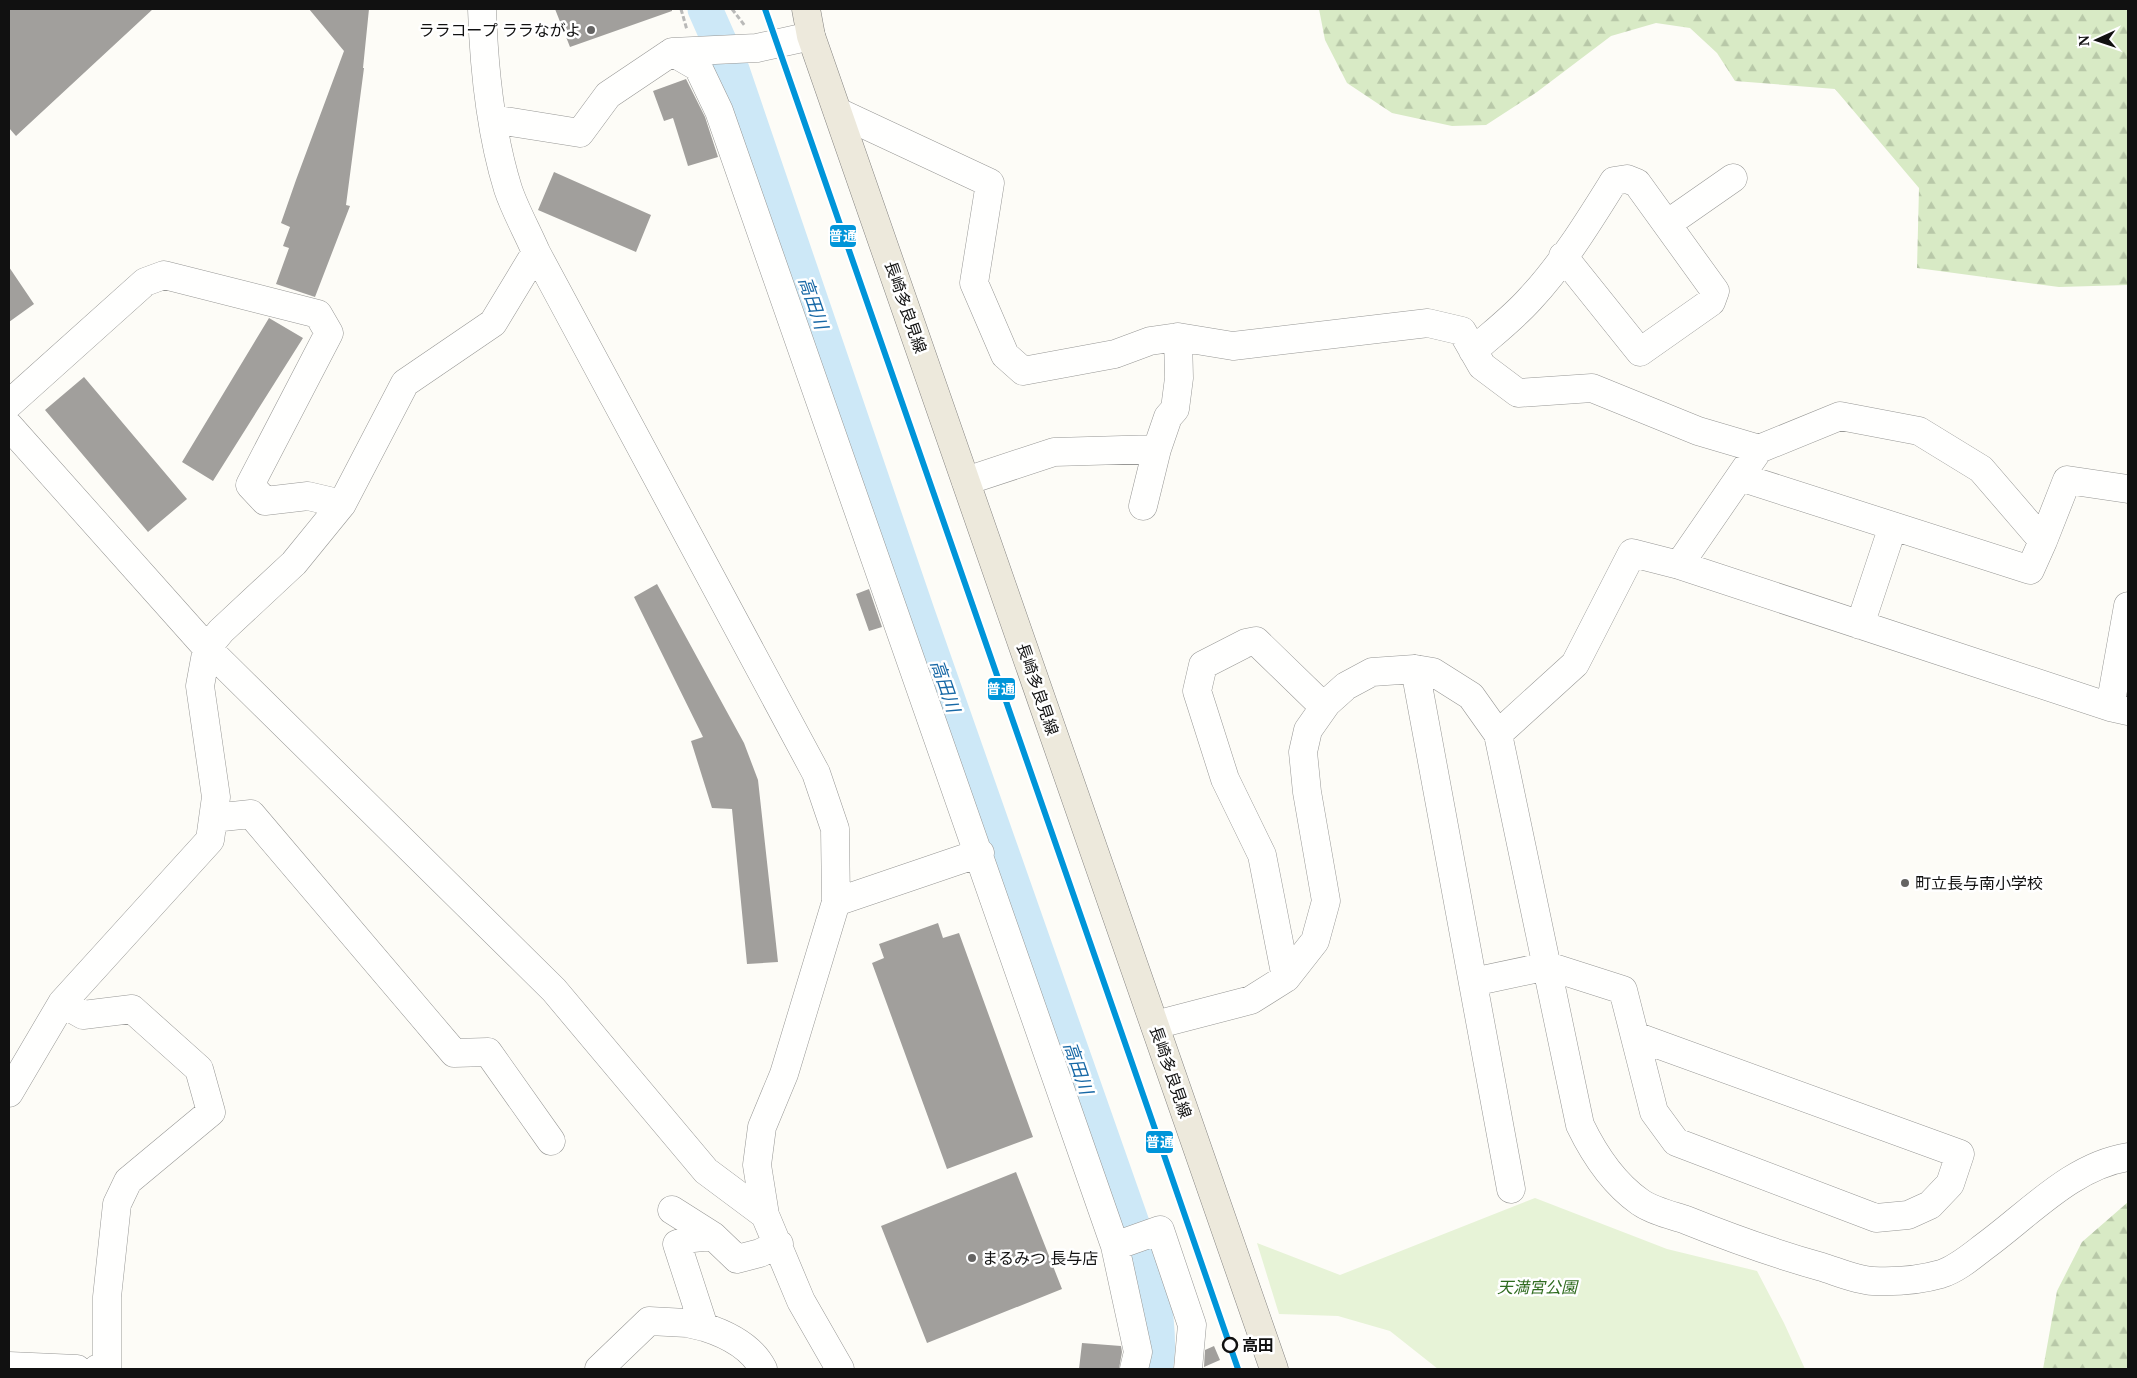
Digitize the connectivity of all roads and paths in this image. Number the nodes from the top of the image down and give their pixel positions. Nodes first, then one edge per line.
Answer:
1 (482, 9) edge
2 (806, 9) edge
3 (811, 36) junction
4 (681, 52) junction
5 (838, 112) junction
6 (492, 119) junction
7 (1733, 178) dead end
8 (1667, 224) junction
9 (536, 252) junction
10 (1563, 256) junction
11 (1178, 337) junction
12 (1473, 351) junction
13 (9, 404) edge
14 (9, 426) edge
15 (1759, 449) junction
16 (1157, 450) junction
17 (1740, 477) junction
18 (966, 481) junction
19 (2128, 489) edge
20 (342, 504) junction
21 (1143, 506) dead end
22 (1893, 526) junction
23 (2043, 540) junction
24 (1679, 565) junction
25 (2128, 606) edge
26 (1860, 625) junction
27 (207, 648) junction
28 (1415, 669) junction
29 (1324, 707) junction
30 (2119, 709) edge
31 (1498, 734) junction
32 (215, 808) junction
33 (980, 853) junction
34 (836, 902) junction
35 (1548, 966) junction
36 (1286, 978) junction
37 (1473, 982) junction
38 (62, 1003) junction
39 (1155, 1025) junction
40 (1635, 1036) junction
41 (9, 1093) edge
42 (2128, 1137) edge
43 (551, 1141) dead end
44 (2120, 1158) edge
45 (1511, 1189) dead end
46 (672, 1210) dead end
47 (766, 1215) junction
48 (713, 1236) junction
49 (779, 1244) junction
50 (1115, 1246) junction
51 (704, 1327) junction
52 (9, 1366) edge
53 (77, 1369) edge
54 (97, 1369) edge
55 (599, 1369) edge
56 (763, 1369) edge
57 (840, 1369) edge
58 (1134, 1369) edge
59 (1188, 1369) edge
60 (1274, 1369) edge

1 - 6 street
2 - 3 main road, 長崎多良見線
3 - 4 street
3 - 5 main road, 長崎多良見線
4 - 6 street
4 - 33 street
5 - 11 street
5 - 18 main road, 長崎多良見線
6 - 9 street
7 - 8 street
8 - 10 street
8 - 10 street
9 - 20 street
9 - 34 street
10 - 12 street
11 - 12 street
11 - 16 street
12 - 15 street
13 - 20 street
14 - 27 street
15 - 17 street
15 - 23 street
16 - 18 street
16 - 21 street
17 - 22 street
17 - 24 street
18 - 39 main road, 長崎多良見線
19 - 23 street
20 - 27 street
22 - 23 street
22 - 26 street
24 - 26 street
24 - 31 street
25 - 30 street
26 - 30 street
27 - 32 street
27 - 47 street
28 - 29 street
28 - 31 street
28 - 37 street
29 - 36 street
29 - 36 street
31 - 35 street
32 - 38 street
32 - 43 street
33 - 34 street
33 - 50 street
34 - 47 street
35 - 37 street
35 - 40 street
35 - 44 street
36 - 39 street
37 - 45 street
38 - 41 street
38 - 54 street
39 - 60 main road, 長崎多良見線
40 - 40 street
42 - 44 street
46 - 48 street
47 - 49 street
48 - 49 street
48 - 51 street
49 - 57 street
50 - 58 street
50 - 59 street
51 - 55 street
51 - 56 street
52 - 53 street

